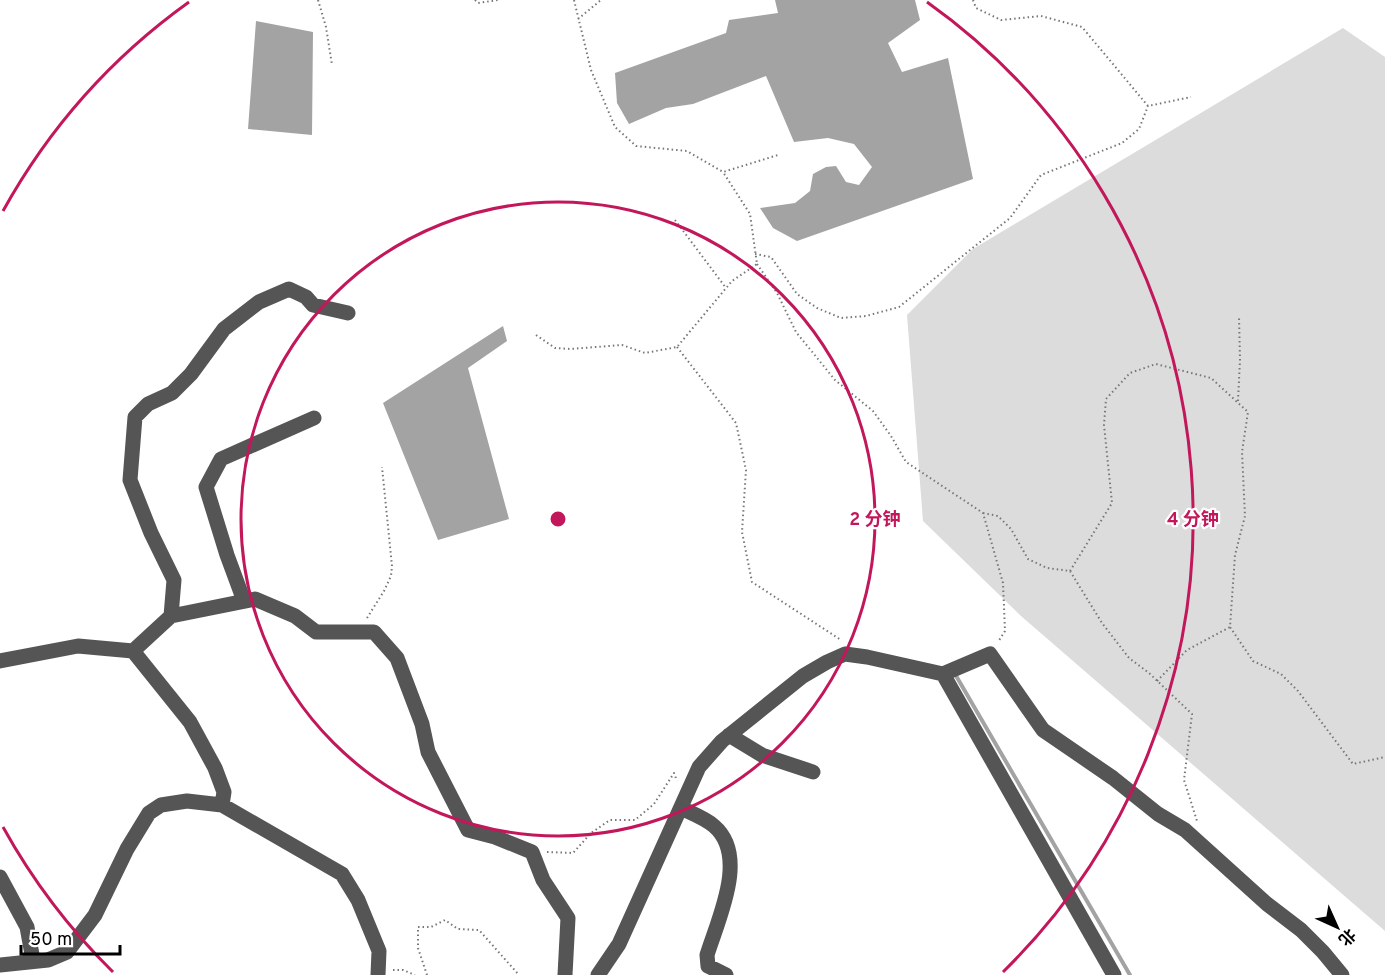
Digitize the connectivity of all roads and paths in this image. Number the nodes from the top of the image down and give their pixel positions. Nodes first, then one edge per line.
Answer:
1 (318, 0) edge
2 (475, 0) edge
3 (498, 0) edge
4 (574, 0) edge
5 (601, 0) edge
6 (973, 0) edge
7 (579, 19) junction
8 (332, 65) dead end
9 (1191, 97) dead end
10 (1148, 106) junction
11 (778, 155) dead end
12 (723, 172) junction
13 (675, 220) dead end
14 (755, 254) junction
15 (757, 264) junction
16 (726, 288) junction
17 (348, 313) dead end
18 (1239, 316) dead end
19 (536, 334) dead end
20 (677, 347) junction
21 (1238, 401) junction
22 (314, 418) dead end
23 (382, 467) dead end
24 (983, 513) junction
25 (1070, 571) junction
26 (244, 601) junction
27 (171, 616) junction
28 (1230, 627) junction
29 (363, 632) junction
30 (133, 651) junction
31 (990, 654) junction
32 (867, 657) junction
33 (0, 661) edge
34 (943, 674) junction
35 (1157, 681) junction
36 (729, 735) junction
37 (1385, 757) edge
38 (813, 772) dead end
39 (683, 803) junction
40 (222, 805) junction
41 (1185, 830) junction
42 (532, 852) junction
43 (0, 877) edge
44 (33, 960) junction
45 (0, 965) edge
46 (378, 973) edge
47 (415, 975) edge
48 (427, 975) edge
49 (519, 975) edge
50 (565, 975) edge
51 (598, 975) edge
52 (726, 975) edge
53 (1114, 975) edge
54 (1342, 975) edge

1 - 8 path
2 - 3 path
4 - 7 path
5 - 7 path
6 - 10 path
7 - 12 path
9 - 10 path
10 - 14 path
11 - 12 path
12 - 14 path
13 - 16 path
14 - 15 path
15 - 16 path
15 - 24 path
16 - 20 path
17 - 27 lane
18 - 21 path
19 - 20 path
20 - 32 path
21 - 25 path
21 - 28 path
22 - 26 lane
23 - 29 path
24 - 25 path
24 - 31 path
25 - 35 path
26 - 27 lane
26 - 29 lane
27 - 30 lane
28 - 35 path
28 - 37 path
29 - 42 lane
30 - 33 lane
30 - 40 lane
31 - 34 lane
31 - 41 lane
32 - 34 lane
32 - 36 lane
34 - 53 lane
35 - 41 path
36 - 38 lane
36 - 39 lane
39 - 42 path
39 - 51 lane
39 - 52 lane
40 - 44 lane
40 - 46 lane
41 - 54 lane
42 - 50 lane
43 - 44 lane
44 - 45 lane
46 - 47 path
48 - 49 path

